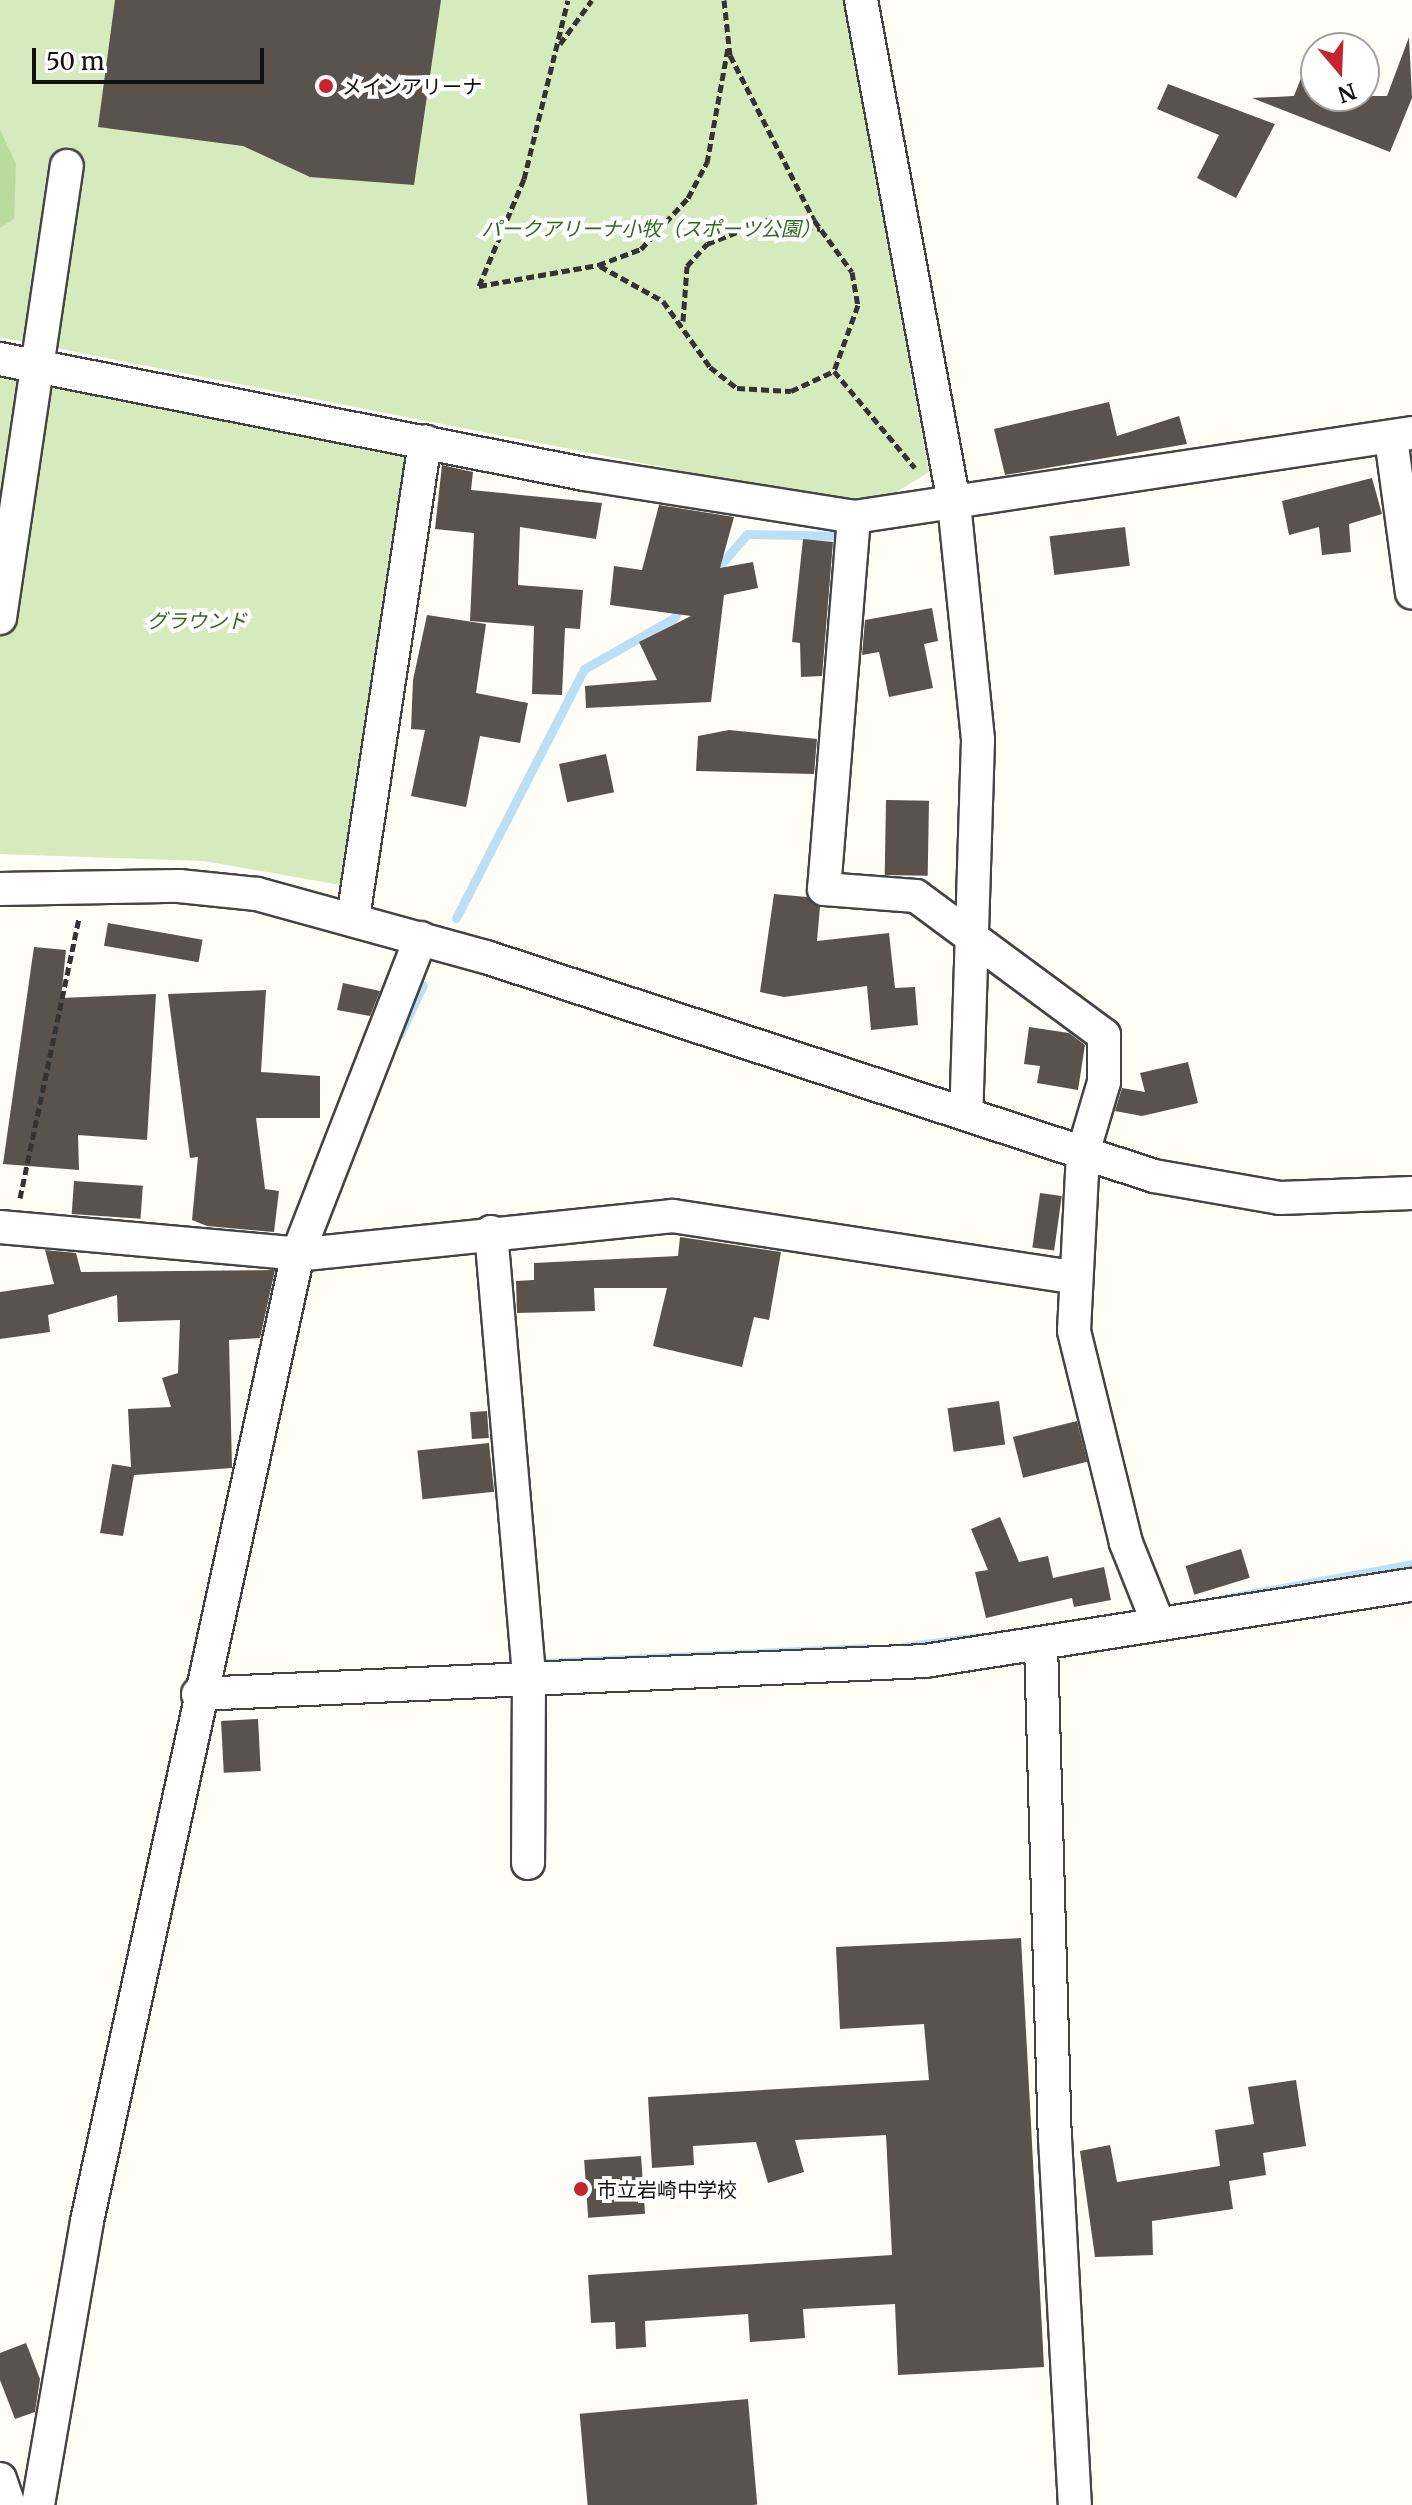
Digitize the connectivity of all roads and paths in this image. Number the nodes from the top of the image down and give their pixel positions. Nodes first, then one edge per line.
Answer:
1 (568, 0) edge
2 (592, 0) edge
3 (724, 0) edge
4 (861, 0) edge
5 (729, 41) junction
6 (559, 46) junction
7 (67, 166) dead end
8 (823, 230) junction
9 (598, 265) junction
10 (683, 322) junction
11 (0, 359) edge
12 (34, 366) junction
13 (834, 371) junction
14 (1401, 436) edge
15 (425, 441) junction
16 (954, 503) junction
17 (854, 517) junction
18 (1412, 593) edge
19 (0, 618) edge
20 (86, 886) junction
21 (0, 889) edge
22 (353, 918) junction
23 (421, 938) junction
24 (971, 942) junction
25 (966, 1113) junction
26 (1083, 1153) junction
27 (1412, 1193) edge
28 (7, 1227) edge
29 (491, 1232) junction
30 (298, 1253) junction
31 (1073, 1277) junction
32 (1412, 1585) edge
33 (1158, 1623) junction
34 (1041, 1644) junction
35 (528, 1663) junction
36 (198, 1694) junction
37 (528, 1863) dead end
38 (0, 2479) edge
39 (9, 2505) edge
40 (38, 2505) edge
41 (1075, 2505) edge

1 - 6 path
2 - 6 path
3 - 5 path
4 - 16 street
5 - 8 path
5 - 9 path
6 - 9 path
7 - 12 street
8 - 10 path
8 - 13 path
9 - 10 path
10 - 13 path
11 - 12 street
12 - 15 street
12 - 19 street
13 - 16 path
14 - 16 street
14 - 18 street
15 - 17 street
15 - 22 street
16 - 17 street
16 - 24 street
17 - 24 street
20 - 21 street
20 - 22 street
20 - 28 path
22 - 23 street
23 - 25 street
23 - 30 street
24 - 25 street
24 - 26 street
25 - 26 street
26 - 27 street
26 - 31 street
28 - 30 street
29 - 30 street
29 - 31 street
29 - 35 street
30 - 36 street
31 - 33 street
32 - 33 street
33 - 34 street
34 - 35 street
34 - 41 street
35 - 36 street
35 - 37 street
36 - 40 street
38 - 39 street

